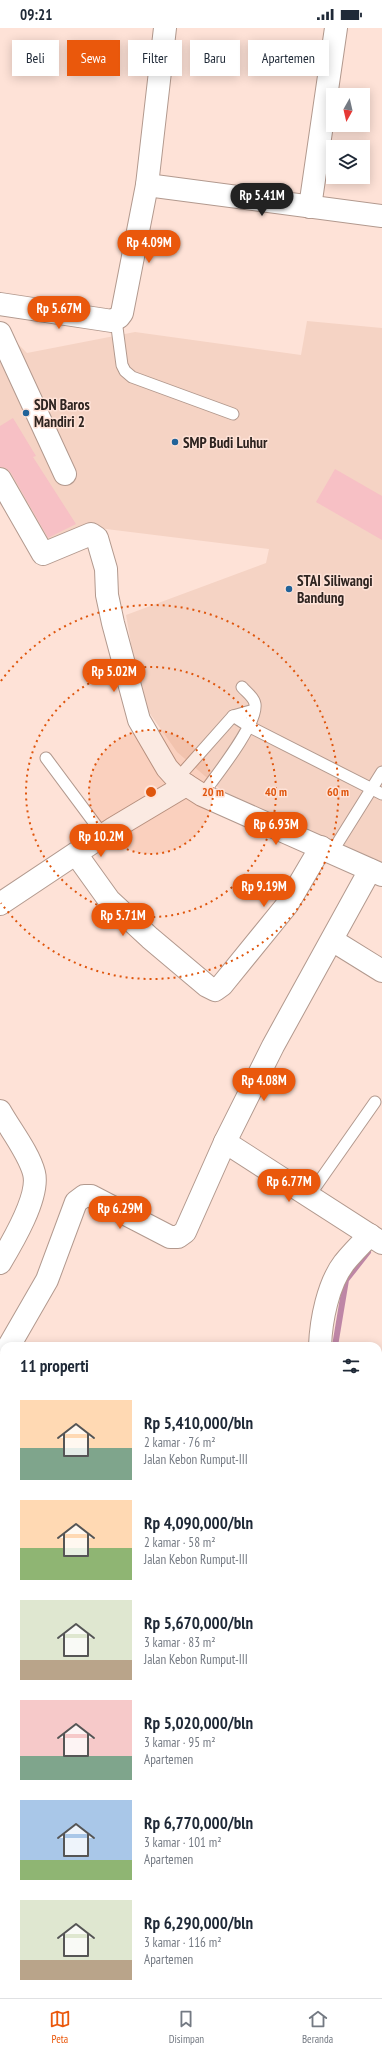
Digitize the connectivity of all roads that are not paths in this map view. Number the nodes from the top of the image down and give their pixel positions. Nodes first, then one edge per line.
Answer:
1 (165, 28) edge
2 (336, 28) edge
3 (147, 185) junction
4 (310, 207) junction
5 (382, 216) edge
6 (0, 304) edge
7 (116, 320) junction
8 (0, 334) edge
9 (233, 414) dead end
10 (65, 474) dead end
11 (0, 479) edge
12 (242, 687) dead end
13 (254, 710) junction
14 (233, 716) junction
15 (250, 728) junction
16 (46, 758) dead end
17 (382, 772) edge
18 (188, 786) junction
19 (377, 792) edge
20 (104, 836) junction
21 (326, 850) junction
22 (76, 854) junction
23 (376, 872) edge
24 (0, 904) edge
25 (332, 940) junction
26 (382, 971) edge
27 (375, 1102) dead end
28 (0, 1111) edge
29 (225, 1142) junction
30 (309, 1196) junction
31 (375, 1239) edge
32 (1, 1258) edge
33 (12, 1342) edge
34 (321, 1342) edge

1 - 3 street
2 - 4 street
3 - 4 street
3 - 7 street
4 - 5 street
6 - 7 street
7 - 9 lane
8 - 10 street
11 - 18 street
12 - 13 lane
13 - 14 lane
13 - 15 lane
14 - 15 lane
14 - 18 lane
15 - 18 lane
15 - 19 lane
16 - 20 lane
17 - 19 lane
18 - 20 street
18 - 21 street
19 - 21 lane
20 - 22 street
21 - 22 street
21 - 23 street
22 - 24 street
23 - 25 street
25 - 26 street
25 - 29 street
27 - 30 lane
28 - 32 street
29 - 30 street
29 - 33 street
30 - 31 street
31 - 34 street

